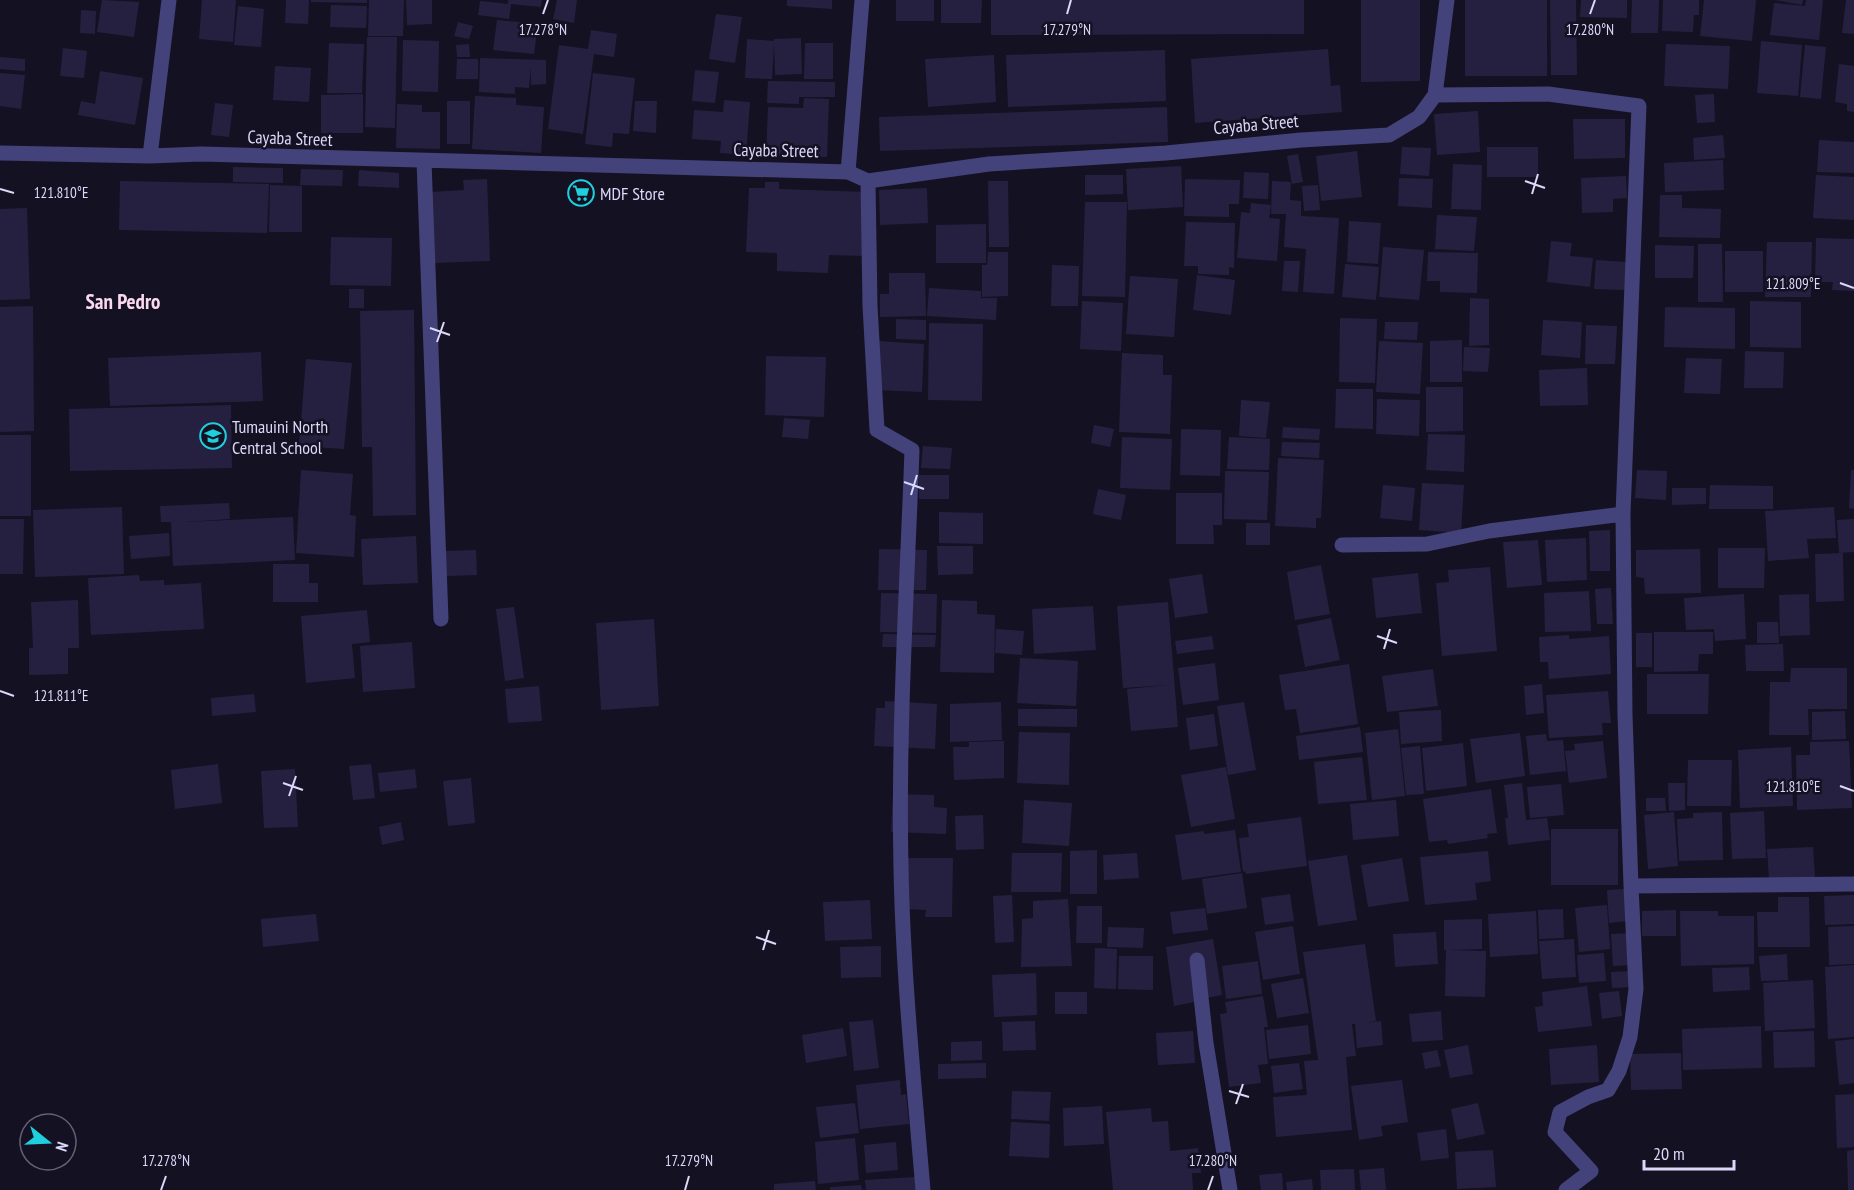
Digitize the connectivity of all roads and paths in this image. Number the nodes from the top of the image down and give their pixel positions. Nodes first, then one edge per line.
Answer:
1 (169, 0) edge
2 (862, 0) edge
3 (1447, 0) edge
4 (1435, 95) junction
5 (0, 153) edge
6 (150, 156) junction
7 (423, 161) junction
8 (848, 172) junction
9 (868, 181) junction
10 (1623, 514) junction
11 (1342, 545) dead end
12 (441, 619) dead end
13 (1854, 884) edge
14 (1631, 886) junction
15 (1197, 960) dead end
16 (923, 1190) edge
17 (1230, 1190) edge
18 (1566, 1190) edge

1 - 6 street
2 - 8 street
3 - 4 street
4 - 9 street, Cayaba Street
4 - 10 street
5 - 6 street, Cayaba Street
6 - 7 street, Cayaba Street
7 - 8 street, Cayaba Street
7 - 12 street
8 - 9 street, Cayaba Street
9 - 16 street
10 - 11 street
10 - 14 street
13 - 14 street
14 - 18 street
15 - 17 street

